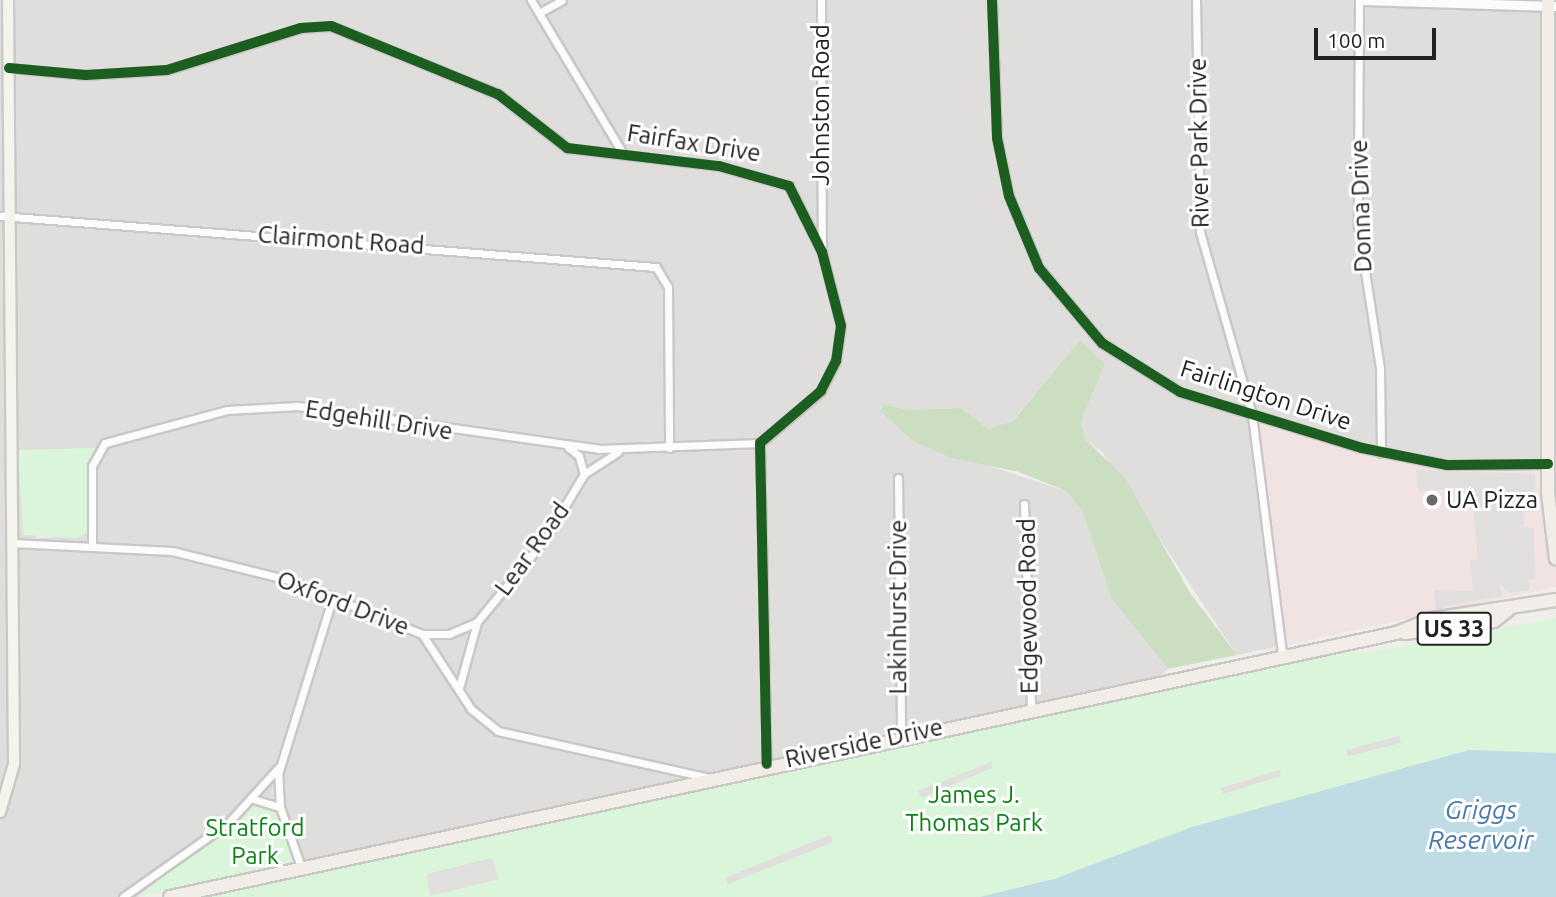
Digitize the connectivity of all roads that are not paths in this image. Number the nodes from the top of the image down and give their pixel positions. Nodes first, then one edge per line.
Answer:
1 (8, 0) edge
2 (531, 0) edge
3 (562, 0) edge
4 (821, 0) edge
5 (992, 0) edge
6 (1196, 0) edge
7 (1359, 0) edge
8 (1551, 4) edge
9 (539, 13) junction
10 (9, 68) junction
11 (622, 152) junction
12 (1552, 163) edge
13 (5, 216) edge
14 (822, 252) junction
15 (1252, 415) junction
16 (760, 443) junction
17 (567, 447) junction
18 (669, 448) junction
19 (624, 450) junction
20 (1381, 453) junction
21 (1548, 464) junction
22 (584, 474) junction
23 (898, 478) dead end
24 (1024, 504) dead end
25 (13, 543) junction
26 (92, 543) junction
27 (1556, 559) edge
28 (333, 596) junction
29 (1556, 600) edge
30 (477, 622) junction
31 (422, 634) junction
32 (1283, 654) junction
33 (459, 689) junction
34 (1031, 708) junction
35 (901, 735) junction
36 (767, 764) junction
37 (281, 765) junction
38 (706, 777) junction
39 (253, 799) junction
40 (280, 807) junction
41 (0, 812) edge
42 (301, 867) junction
43 (124, 897) edge
44 (170, 897) edge

1 - 10 main road
2 - 9 street
3 - 9 street
4 - 14 street, Johnston Road
5 - 15 street, Fairlington Drive
6 - 15 street, River Park Drive
7 - 8 street
7 - 20 street, Donna Drive
8 - 12 main road
9 - 11 street
10 - 11 street, Fairfax Drive
10 - 13 main road
11 - 14 street, Fairfax Drive
12 - 21 main road
13 - 18 street, Clairmont Road
13 - 25 main road
14 - 16 street, Fairfax Drive
15 - 20 street, Fairlington Drive
15 - 32 street, River Park Drive
16 - 18 street, Edgehill Drive
16 - 36 street
17 - 19 street, Edgehill Drive
17 - 22 street
17 - 26 street, Edgehill Drive
18 - 19 street, Edgehill Drive
19 - 22 street, Lear Road
20 - 21 street, Fairlington Drive
21 - 27 main road
22 - 30 street, Lear Road
23 - 35 street, Lakinhurst Drive
24 - 34 street, Edgewood Road
25 - 26 street, Oxford Drive
25 - 41 main road
26 - 28 street, Oxford Drive
28 - 31 street, Oxford Drive
28 - 37 street
29 - 32 main road, Riverside Drive / US 33
30 - 31 street
30 - 33 street, Lear Road
31 - 33 street, Oxford Drive
32 - 34 main road, Riverside Drive / US 33
33 - 38 street, Oxford Drive
34 - 35 main road, Riverside Drive / US 33
35 - 36 main road, Riverside Drive / US 33
36 - 38 main road, Riverside Drive / US 33
37 - 39 street
37 - 40 street
38 - 42 main road, Riverside Drive / US 33
39 - 40 street
39 - 43 street
40 - 42 street
42 - 44 main road, Riverside Drive / US 33

